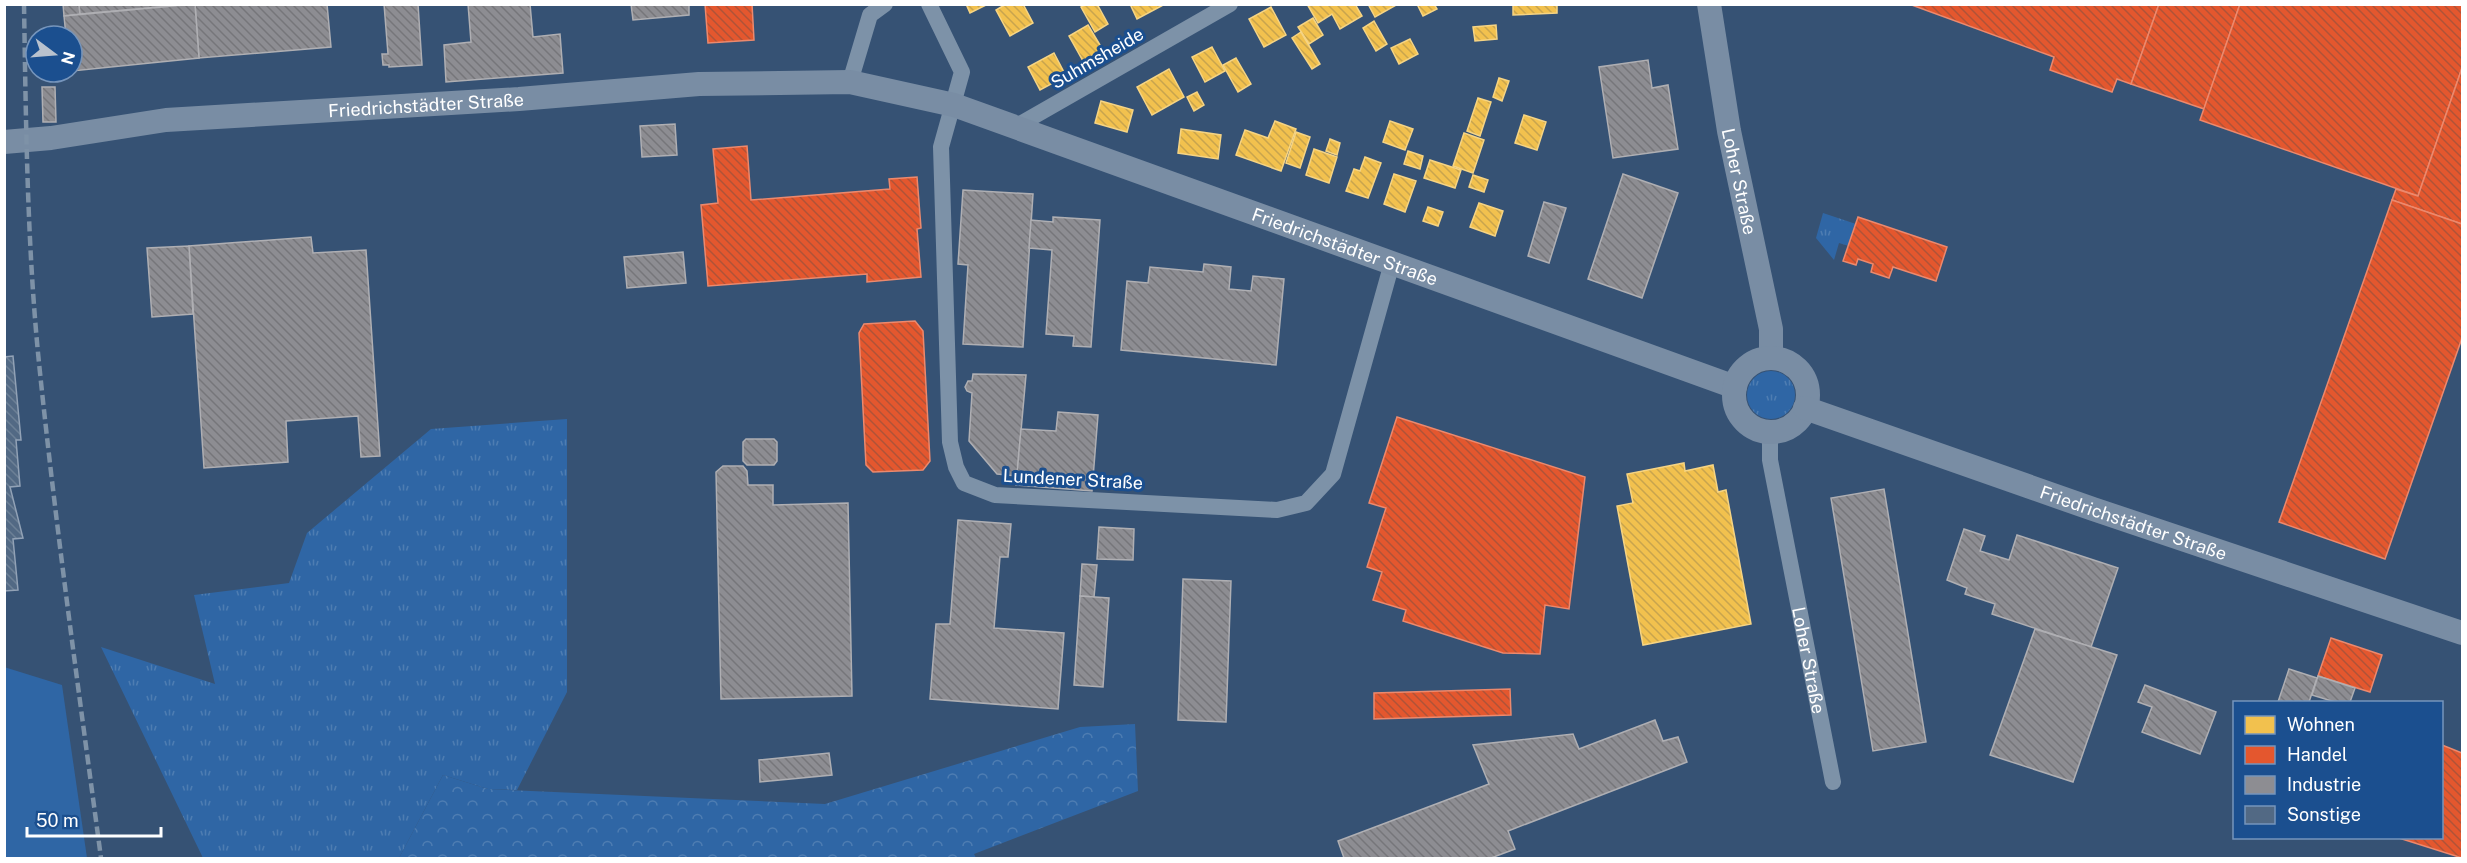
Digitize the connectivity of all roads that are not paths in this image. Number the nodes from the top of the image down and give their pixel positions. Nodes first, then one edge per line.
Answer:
1 (885, 4) edge
2 (929, 4) edge
3 (1230, 4) edge
4 (1709, 4) edge
5 (850, 82) junction
6 (954, 105) junction
7 (1016, 127) junction
8 (4, 142) edge
9 (1392, 263) junction
10 (1771, 358) junction
11 (1735, 387) junction
12 (1805, 408) junction
13 (1770, 432) junction
14 (2463, 633) edge
15 (1833, 782) dead end

1 - 5 street
2 - 6 street
3 - 7 street, Suhmsheide
4 - 10 street, Loher Straße
5 - 6 street, Friedrichstädter Straße
5 - 8 street, Friedrichstädter Straße
6 - 7 street, Friedrichstädter Straße
6 - 9 street, Lundener Straße
7 - 9 street, Friedrichstädter Straße
9 - 11 street, Friedrichstädter Straße
10 - 11 street
10 - 12 street
11 - 13 street
12 - 13 street
12 - 14 street, Friedrichstädter Straße
13 - 15 street, Loher Straße

